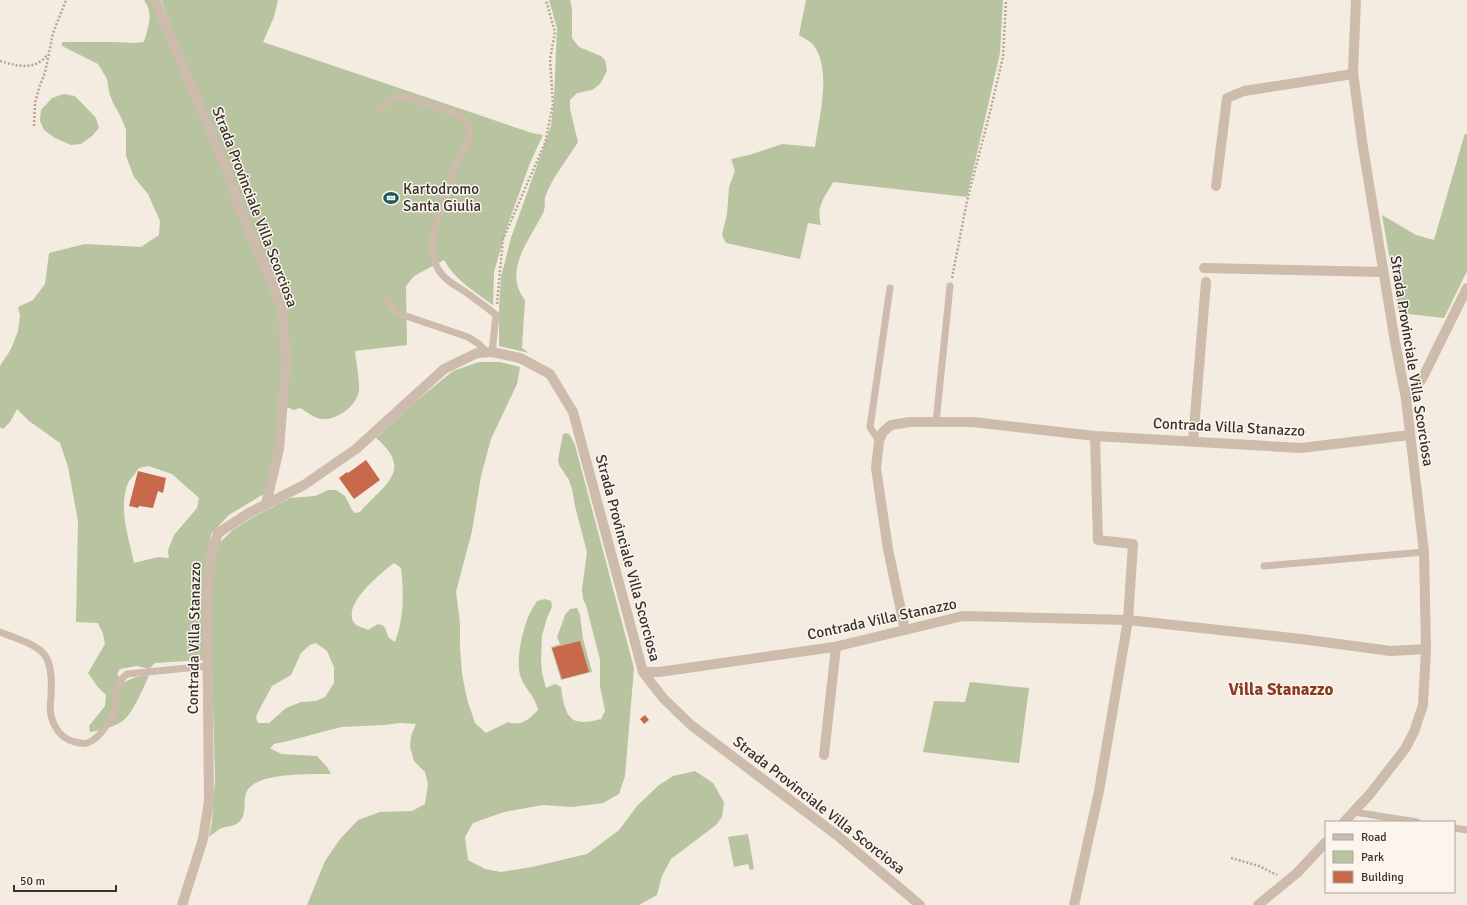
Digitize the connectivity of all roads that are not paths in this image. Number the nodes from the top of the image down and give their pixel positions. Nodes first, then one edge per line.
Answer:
1 (155, 0) edge
2 (1356, 0) edge
3 (1353, 74) junction
4 (379, 108) dead end
5 (1216, 186) dead end
6 (1204, 268) dead end
7 (1383, 272) junction
8 (1206, 282) dead end
9 (950, 286) road end
10 (890, 288) dead end
11 (1467, 288) edge
12 (388, 299) dead end
13 (489, 352) junction
14 (1406, 399) junction
15 (936, 422) junction
16 (1410, 435) junction
17 (1095, 436) junction
18 (879, 441) junction
19 (1193, 441) junction
20 (266, 504) junction
21 (1424, 552) junction
22 (1264, 566) dead end
23 (1128, 620) junction
24 (905, 630) junction
25 (0, 632) edge
26 (836, 646) junction
27 (1426, 649) junction
28 (208, 666) junction
29 (643, 672) junction
30 (824, 755) dead end
31 (1354, 812) junction
32 (1345, 821) edge
33 (1411, 821) edge
34 (1455, 828) edge
35 (1467, 830) edge
36 (1325, 843) edge
37 (182, 905) edge
38 (920, 905) edge
39 (1074, 905) edge
40 (1258, 905) edge

1 - 20 street, Strada Provinciale Villa Scorciosa
2 - 3 street, Strada Provinciale Villa Scorciosa
3 - 5 street
3 - 7 street, Strada Provinciale Villa Scorciosa
4 - 13 lane
6 - 7 street
7 - 14 street, Strada Provinciale Villa Scorciosa
8 - 19 street
9 - 15 lane
10 - 18 lane
11 - 14 street
12 - 13 lane
13 - 20 street, Contrada Villa Stanazzo
13 - 29 street, Strada Provinciale Villa Scorciosa
14 - 16 street, Strada Provinciale Villa Scorciosa
15 - 17 street, Contrada Villa Stanazzo
15 - 18 street, Contrada Villa Stanazzo
16 - 19 street, Contrada Villa Stanazzo
16 - 21 street, Strada Provinciale Villa Scorciosa
17 - 19 street, Contrada Villa Stanazzo
17 - 23 street
18 - 24 street
20 - 28 street, Contrada Villa Stanazzo
21 - 22 lane
21 - 27 street, Strada Provinciale Villa Scorciosa
23 - 24 street, Contrada Villa Stanazzo
23 - 27 street, Contrada Villa Stanazzo
23 - 39 street
24 - 26 street, Contrada Villa Stanazzo
25 - 28 lane
26 - 29 street, Contrada Villa Stanazzo
26 - 30 street
27 - 31 street, Strada Provinciale Villa Scorciosa
28 - 37 street, Contrada Villa Stanazzo
29 - 38 street, Strada Provinciale Villa Scorciosa
31 - 32 street, Strada Provinciale Villa Scorciosa
31 - 33 lane
34 - 35 lane
36 - 40 street

